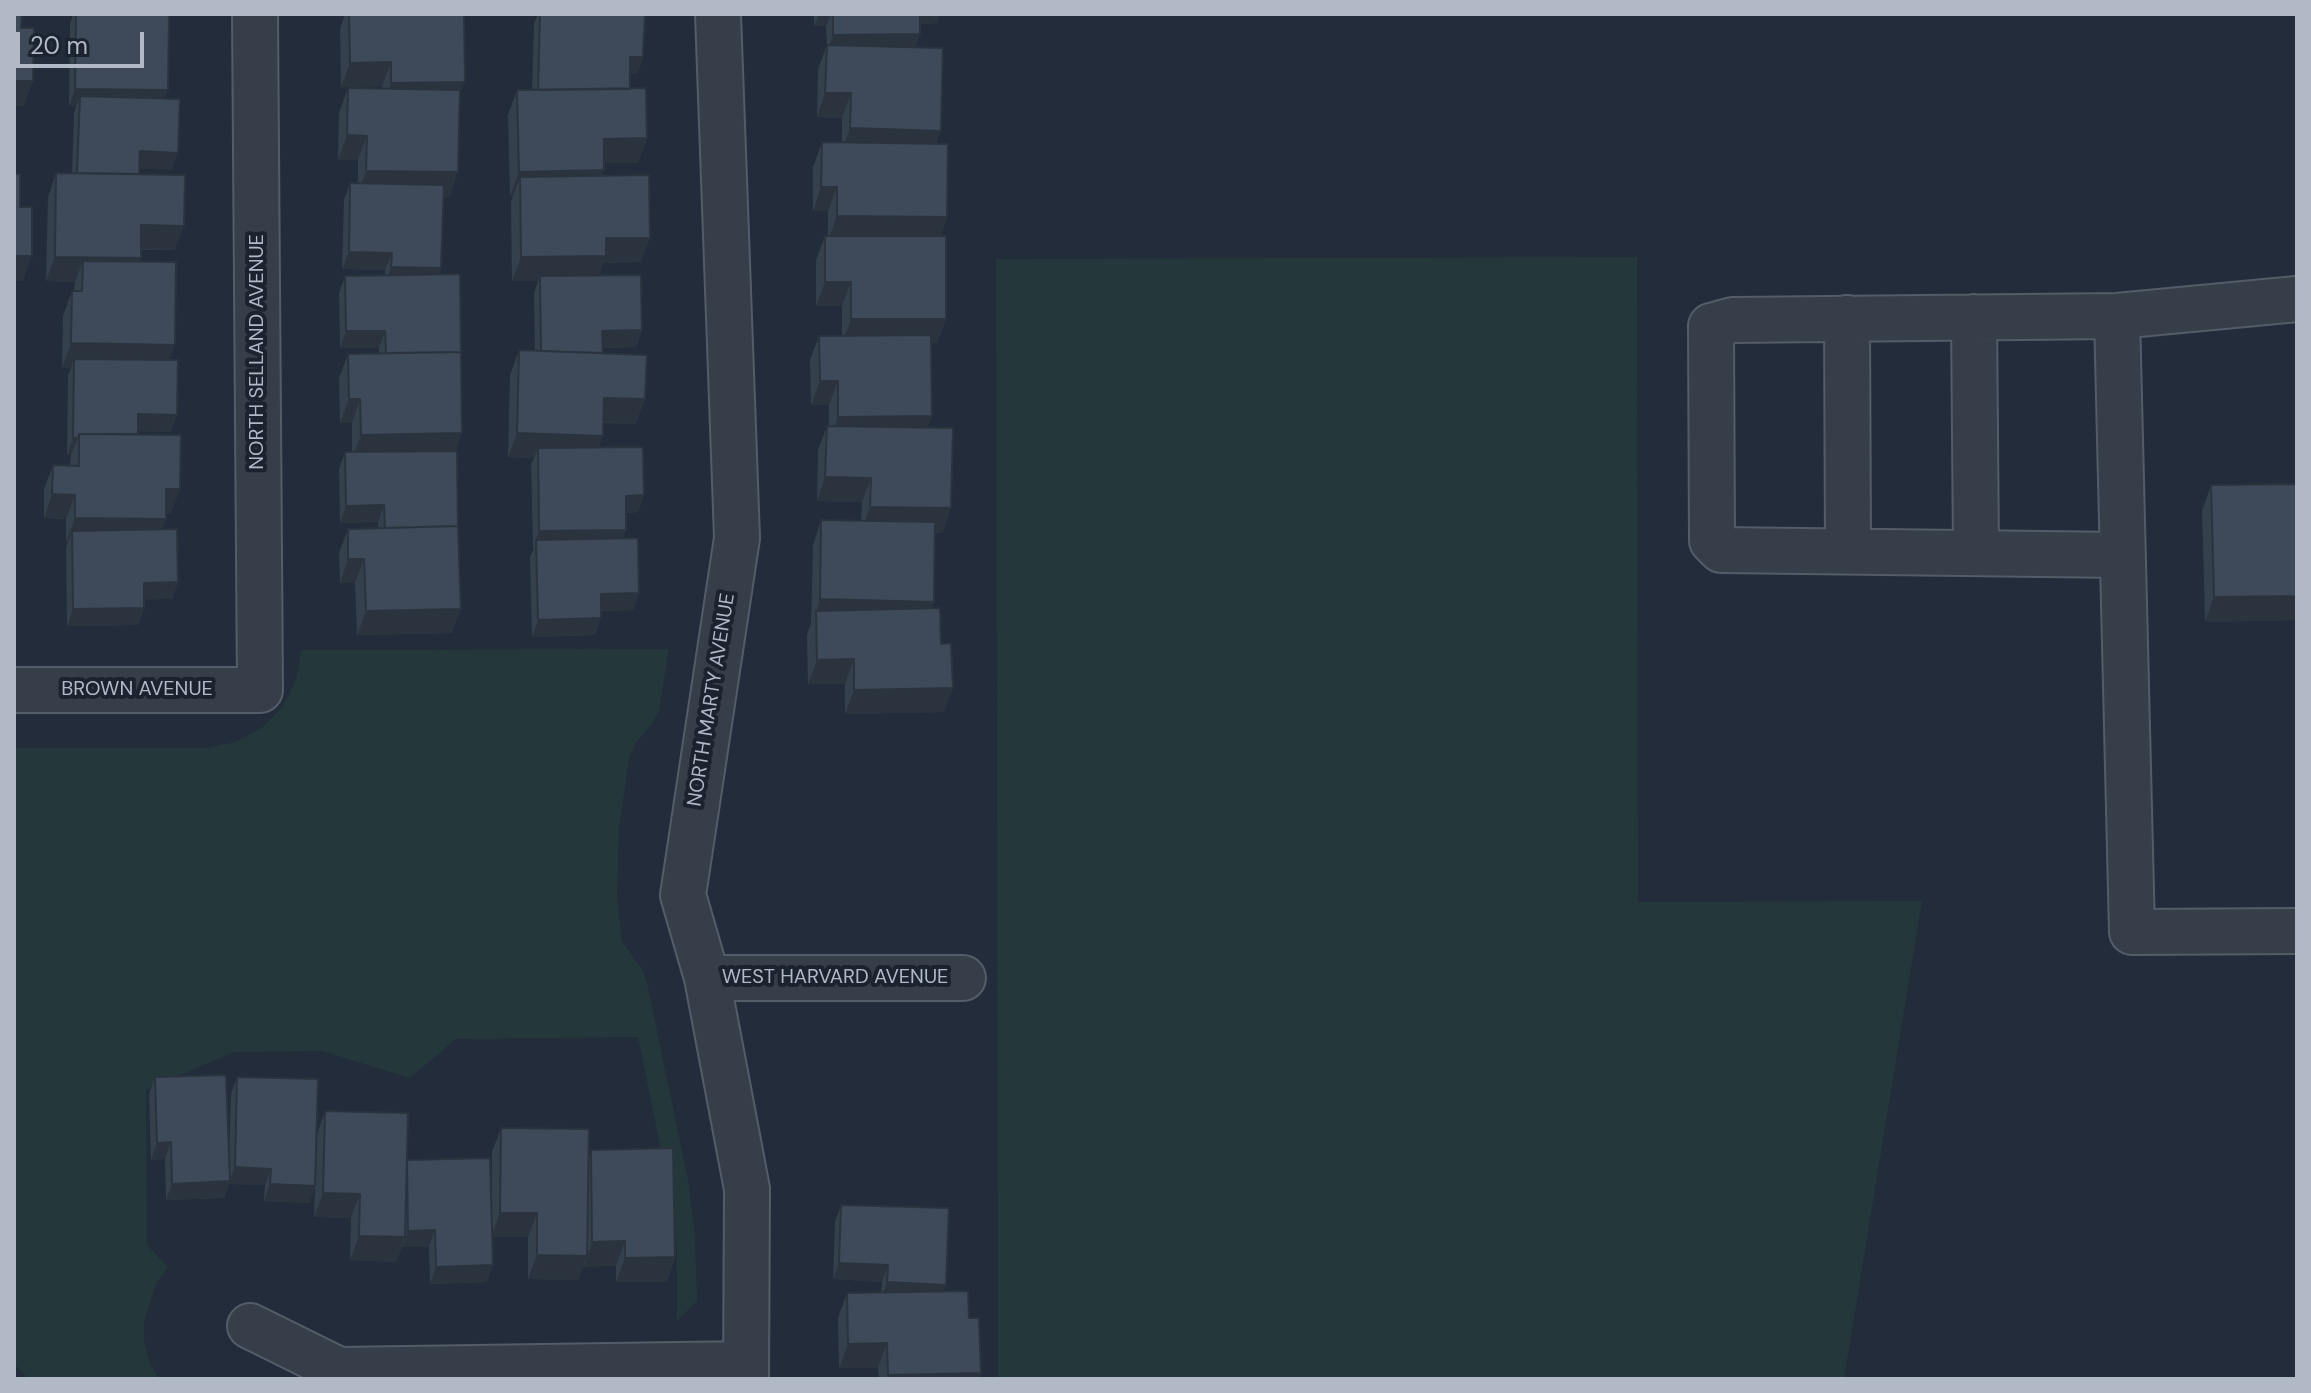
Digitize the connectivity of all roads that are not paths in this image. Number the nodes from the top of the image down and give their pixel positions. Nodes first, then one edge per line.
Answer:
1 (255, 14) edge
2 (718, 14) edge
3 (2297, 299) edge
4 (2117, 316) junction
5 (1974, 317) junction
6 (1847, 318) junction
7 (1848, 551) junction
8 (1976, 553) junction
9 (2123, 555) junction
10 (14, 690) edge
11 (260, 690) joint
12 (2297, 931) edge
13 (707, 978) junction
14 (963, 978) dead end
15 (250, 1326) dead end
16 (746, 1372) edge

1 - 11 street, NORTH SELLAND AVENUE
2 - 13 street, NORTH MARTY AVENUE
3 - 4 street
4 - 5 street
4 - 9 street
5 - 6 street
5 - 8 street
6 - 7 street
6 - 7 street
7 - 8 street
8 - 9 street
9 - 12 street
10 - 11 street, BROWN AVENUE
13 - 14 street, WEST HARVARD AVENUE
13 - 16 street, NORTH MARTY AVENUE
15 - 16 street

